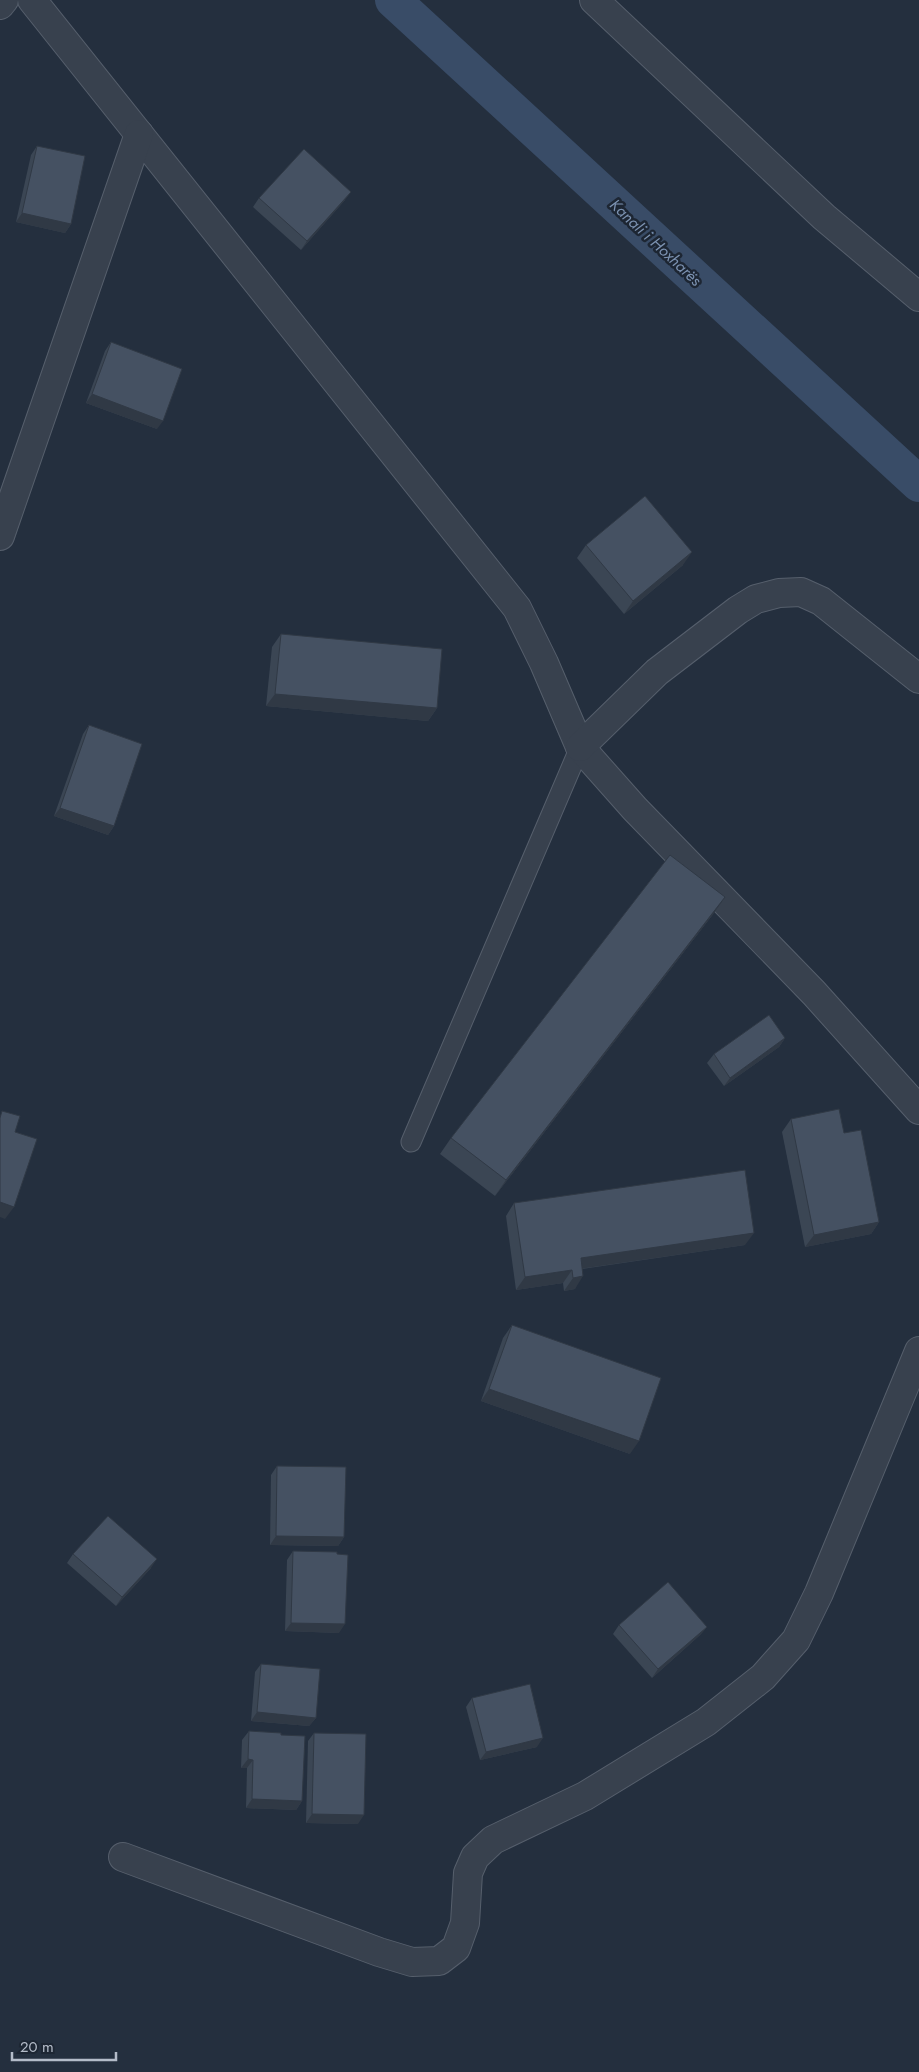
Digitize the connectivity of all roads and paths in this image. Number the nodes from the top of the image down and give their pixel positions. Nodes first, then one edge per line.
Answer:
1 (4, 0) edge
2 (32, 0) edge
3 (594, 0) edge
4 (0, 5) edge
5 (140, 134) junction
6 (919, 297) edge
7 (0, 536) edge
8 (919, 679) edge
9 (580, 747) junction
10 (919, 1110) edge
11 (411, 1142) dead end
12 (919, 1351) edge
13 (123, 1857) dead end

1 - 4 street
2 - 5 street
3 - 6 street
5 - 7 street
5 - 9 street
8 - 9 street
9 - 10 street
9 - 11 lane
12 - 13 street

